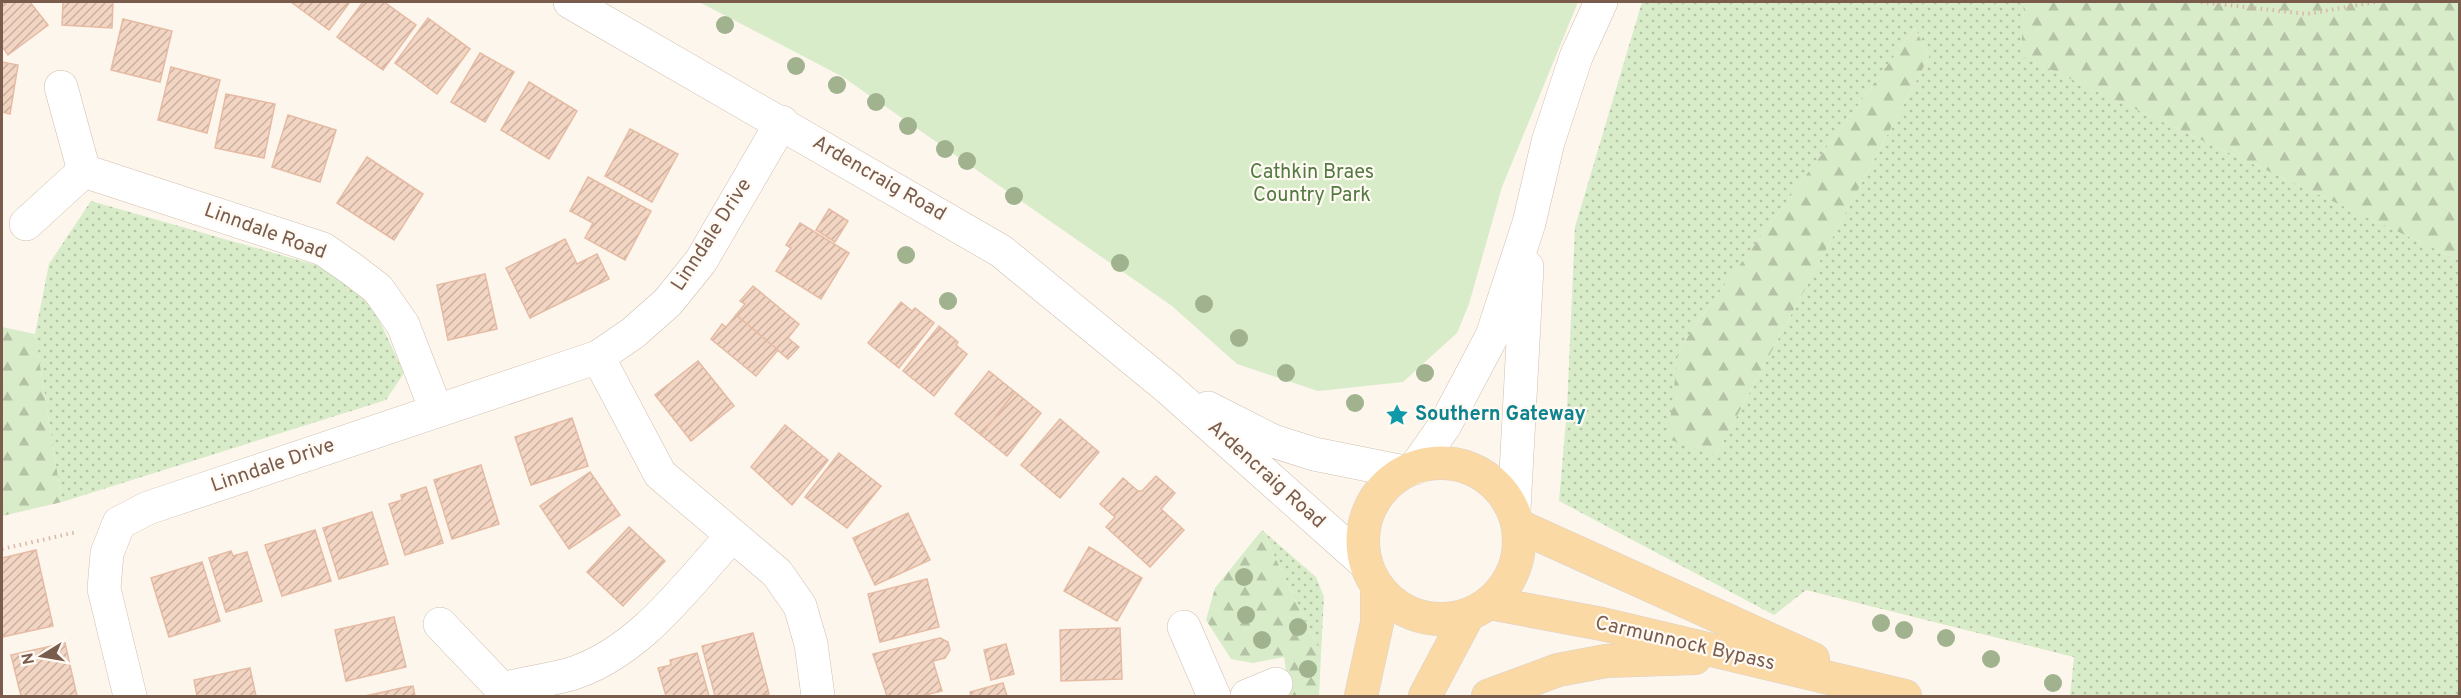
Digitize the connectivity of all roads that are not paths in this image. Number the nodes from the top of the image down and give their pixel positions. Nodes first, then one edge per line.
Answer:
1 (570, 2) edge
2 (1601, 2) edge
3 (61, 87) dead end
4 (782, 122) junction
5 (84, 171) junction
6 (1529, 223) junction
7 (26, 224) dead end
8 (598, 357) junction
9 (1167, 387) junction
10 (436, 410) junction
11 (1409, 470) junction
12 (1517, 518) junction
13 (732, 536) junction
14 (1372, 575) junction
15 (1479, 609) junction
16 (440, 624) dead end
17 (1184, 627) dead end
18 (1739, 656) junction
19 (500, 693) edge
20 (1892, 693) edge
21 (130, 696) edge
22 (818, 696) edge
23 (1214, 696) edge
24 (1361, 696) edge
25 (1425, 696) edge
26 (1488, 696) edge

1 - 4 street, Ardencraig Road
2 - 6 street
3 - 5 street
4 - 8 street, Linndale Drive
4 - 9 street, Ardencraig Road
5 - 7 street
5 - 10 street, Linndale Road
6 - 11 street
6 - 12 street
8 - 10 street, Linndale Drive
8 - 13 street
9 - 11 street, Ardencraig Road
9 - 14 street, Ardencraig Road
10 - 21 street, Linndale Drive
11 - 12 main road
11 - 14 main road
12 - 15 main road
12 - 20 main road, Carmunnock Bypass
13 - 19 street
13 - 22 street
14 - 15 main road
14 - 24 main road
15 - 18 main road, Carmunnock Bypass
15 - 25 main road
16 - 19 street
17 - 23 street
18 - 20 main road, Carmunnock Bypass
18 - 26 main road

